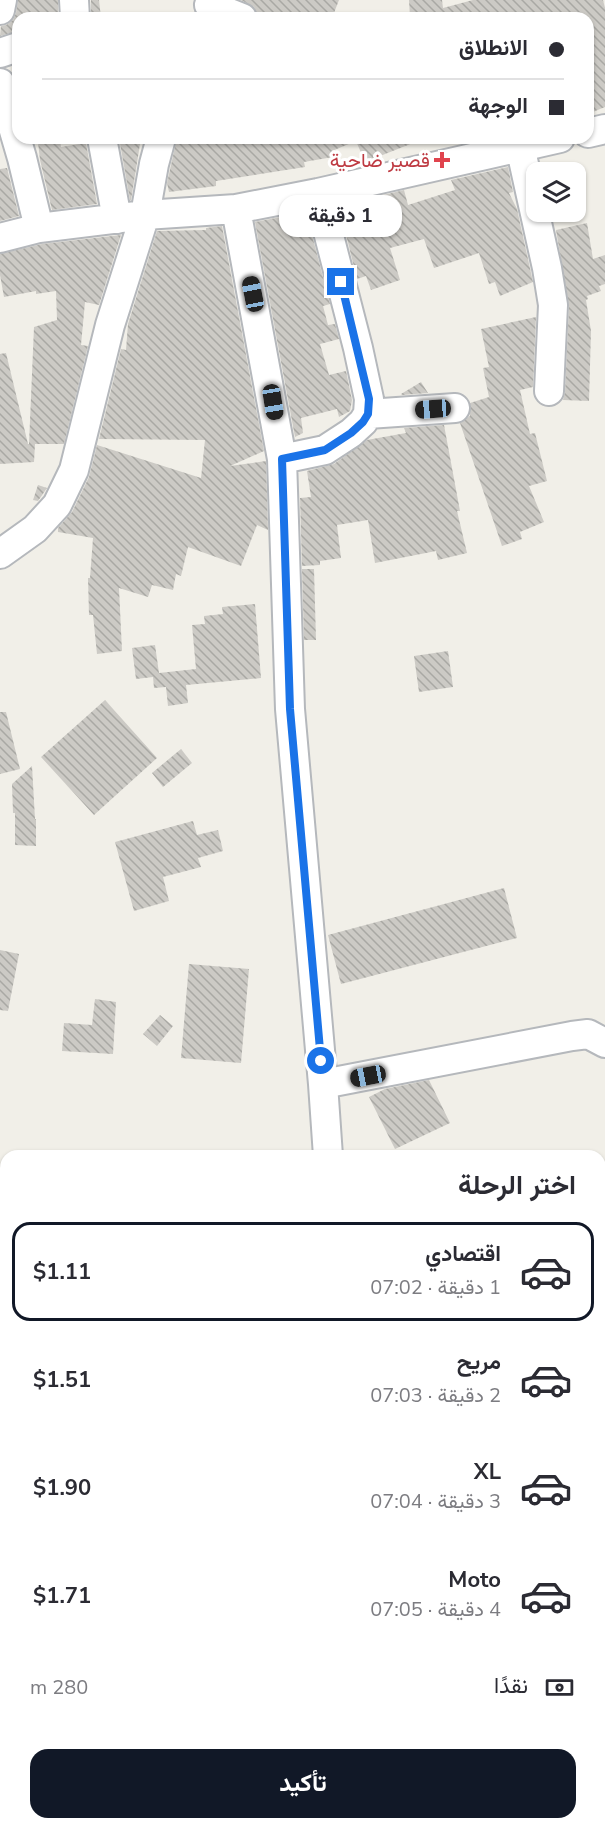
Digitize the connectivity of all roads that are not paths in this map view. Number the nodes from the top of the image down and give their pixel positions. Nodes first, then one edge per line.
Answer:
1 (2, 0) edge
2 (0, 10) edge
3 (0, 83) edge
4 (12, 124) edge
5 (18, 144) edge
6 (103, 144) edge
7 (159, 144) edge
8 (530, 144) edge
9 (520, 146) junction
10 (318, 193) junction
11 (236, 209) junction
12 (145, 215) junction
13 (117, 219) junction
14 (39, 228) junction
15 (0, 238) edge
16 (549, 391) dead end
17 (455, 408) dead end
18 (368, 414) junction
19 (282, 459) junction
20 (0, 554) edge
21 (605, 1043) edge
22 (323, 1084) junction
23 (328, 1150) edge

1 - 2 street
3 - 4 street
5 - 14 street
6 - 13 street
7 - 12 street
8 - 9 street
9 - 10 street
9 - 16 street
10 - 11 street
10 - 18 street
11 - 12 street
11 - 19 street
12 - 13 street
12 - 20 street
13 - 14 street
14 - 15 street
17 - 18 street
18 - 19 street
19 - 22 street
21 - 22 street
22 - 23 street

